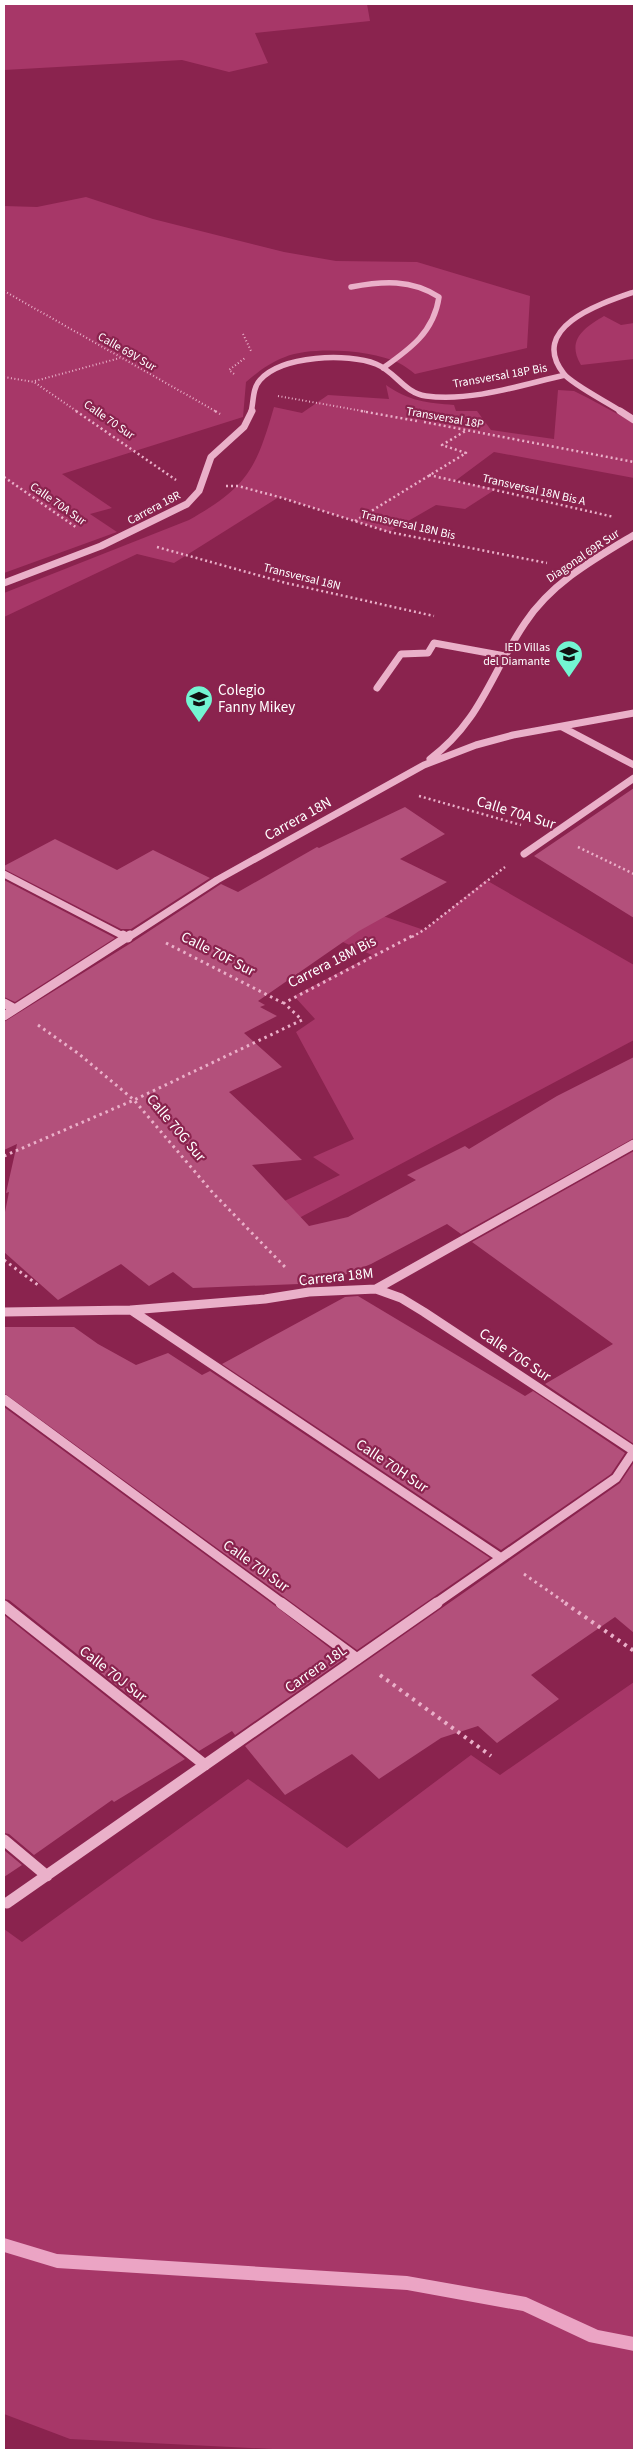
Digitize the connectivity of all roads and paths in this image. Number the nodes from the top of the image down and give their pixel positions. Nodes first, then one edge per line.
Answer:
1 (351, 287) dead end
2 (4, 290) edge
3 (634, 292) edge
4 (120, 358) junction
5 (383, 368) junction
6 (565, 375) junction
7 (4, 377) edge
8 (34, 382) junction
9 (253, 392) junction
10 (634, 420) edge
11 (244, 427) junction
12 (467, 430) junction
13 (634, 462) edge
14 (429, 475) junction
15 (4, 477) edge
16 (202, 485) junction
17 (197, 495) junction
18 (616, 518) dead end
19 (354, 522) junction
20 (634, 535) edge
21 (122, 538) junction
22 (102, 546) junction
23 (582, 570) junction
24 (4, 583) edge
25 (435, 617) dead end
26 (505, 656) junction
27 (378, 688) dead end
28 (634, 713) edge
29 (562, 727) junction
30 (424, 765) junction
31 (634, 765) edge
32 (634, 778) edge
33 (387, 786) junction
34 (552, 834) junction
35 (524, 854) joint
36 (4, 874) edge
37 (634, 874) edge
38 (139, 930) junction
39 (128, 938) junction
40 (4, 1003) edge
41 (284, 1003) junction
42 (15, 1009) junction
43 (4, 1016) edge
44 (134, 1100) junction
45 (634, 1144) edge
46 (4, 1156) edge
47 (376, 1289) junction
48 (309, 1292) junction
49 (131, 1310) junction
50 (4, 1312) edge
51 (4, 1399) edge
52 (634, 1451) edge
53 (502, 1558) junction
54 (4, 1606) edge
55 (634, 1651) edge
56 (357, 1659) junction
57 (491, 1756) dead end
58 (204, 1765) junction
59 (4, 1840) edge
60 (46, 1876) junction
61 (7, 1903) dead end

1 - 5 street
2 - 4 path, Calle 69V Sur
3 - 6 street
4 - 8 path
4 - 11 path, Calle 69V Sur
5 - 6 street, Transversal 18P Bis
5 - 9 street, Transversal 18P Bis
6 - 10 street
7 - 8 path, Calle 70 Sur
8 - 17 path, Calle 70 Sur
9 - 11 street, Carrera 18R
9 - 12 path, Transversal 18P
11 - 16 street, Carrera 18R
12 - 13 path, Transversal 18P
12 - 14 path
14 - 18 path, Transversal 18N Bis A
14 - 19 path
15 - 22 path, Calle 70A Sur
16 - 17 street, Carrera 18R
16 - 19 path, Transversal 18N Bis
17 - 21 street, Carrera 18R
19 - 23 path, Transversal 18N Bis
20 - 23 street, Diagonal 69R Sur
21 - 22 street, Carrera 18R
21 - 25 path, Transversal 18N
22 - 24 street, Carrera 18R
23 - 26 street, Diagonal 69R Sur
26 - 27 street
26 - 30 street, Diagonal 69R Sur
28 - 29 street, Carrera 18N
29 - 30 street, Carrera 18N
29 - 31 street
30 - 33 street, Carrera 18N
32 - 34 street
33 - 34 path, Calle 70A Sur
33 - 38 street, Carrera 18N
34 - 35 street
34 - 37 path, Calle 70A Sur
35 - 41 path, Carrera 18M Bis
36 - 39 street
38 - 39 street, Carrera 18N
38 - 41 path, Calle 70F Sur
39 - 42 street, Carrera 18N
40 - 42 street
41 - 44 path, Carrera 18M Bis
42 - 43 street, Carrera 18N
42 - 44 path, Calle 70G Sur
44 - 46 path, Carrera 18M Bis
44 - 48 path, Calle 70G Sur
45 - 47 street, Carrera 18M
47 - 48 street, Carrera 18M
47 - 52 street, Calle 70G Sur
48 - 49 street, Carrera 18M
49 - 50 street, Carrera 18M
49 - 53 street, Calle 70H Sur
51 - 56 street, Calle 70I Sur
52 - 53 street, Carrera 18L
53 - 55 path
53 - 56 street, Carrera 18L
54 - 58 street, Calle 70J Sur
56 - 57 path
56 - 58 street, Carrera 18L
58 - 60 street, Carrera 18L
59 - 60 street
60 - 61 street, Carrera 18L

